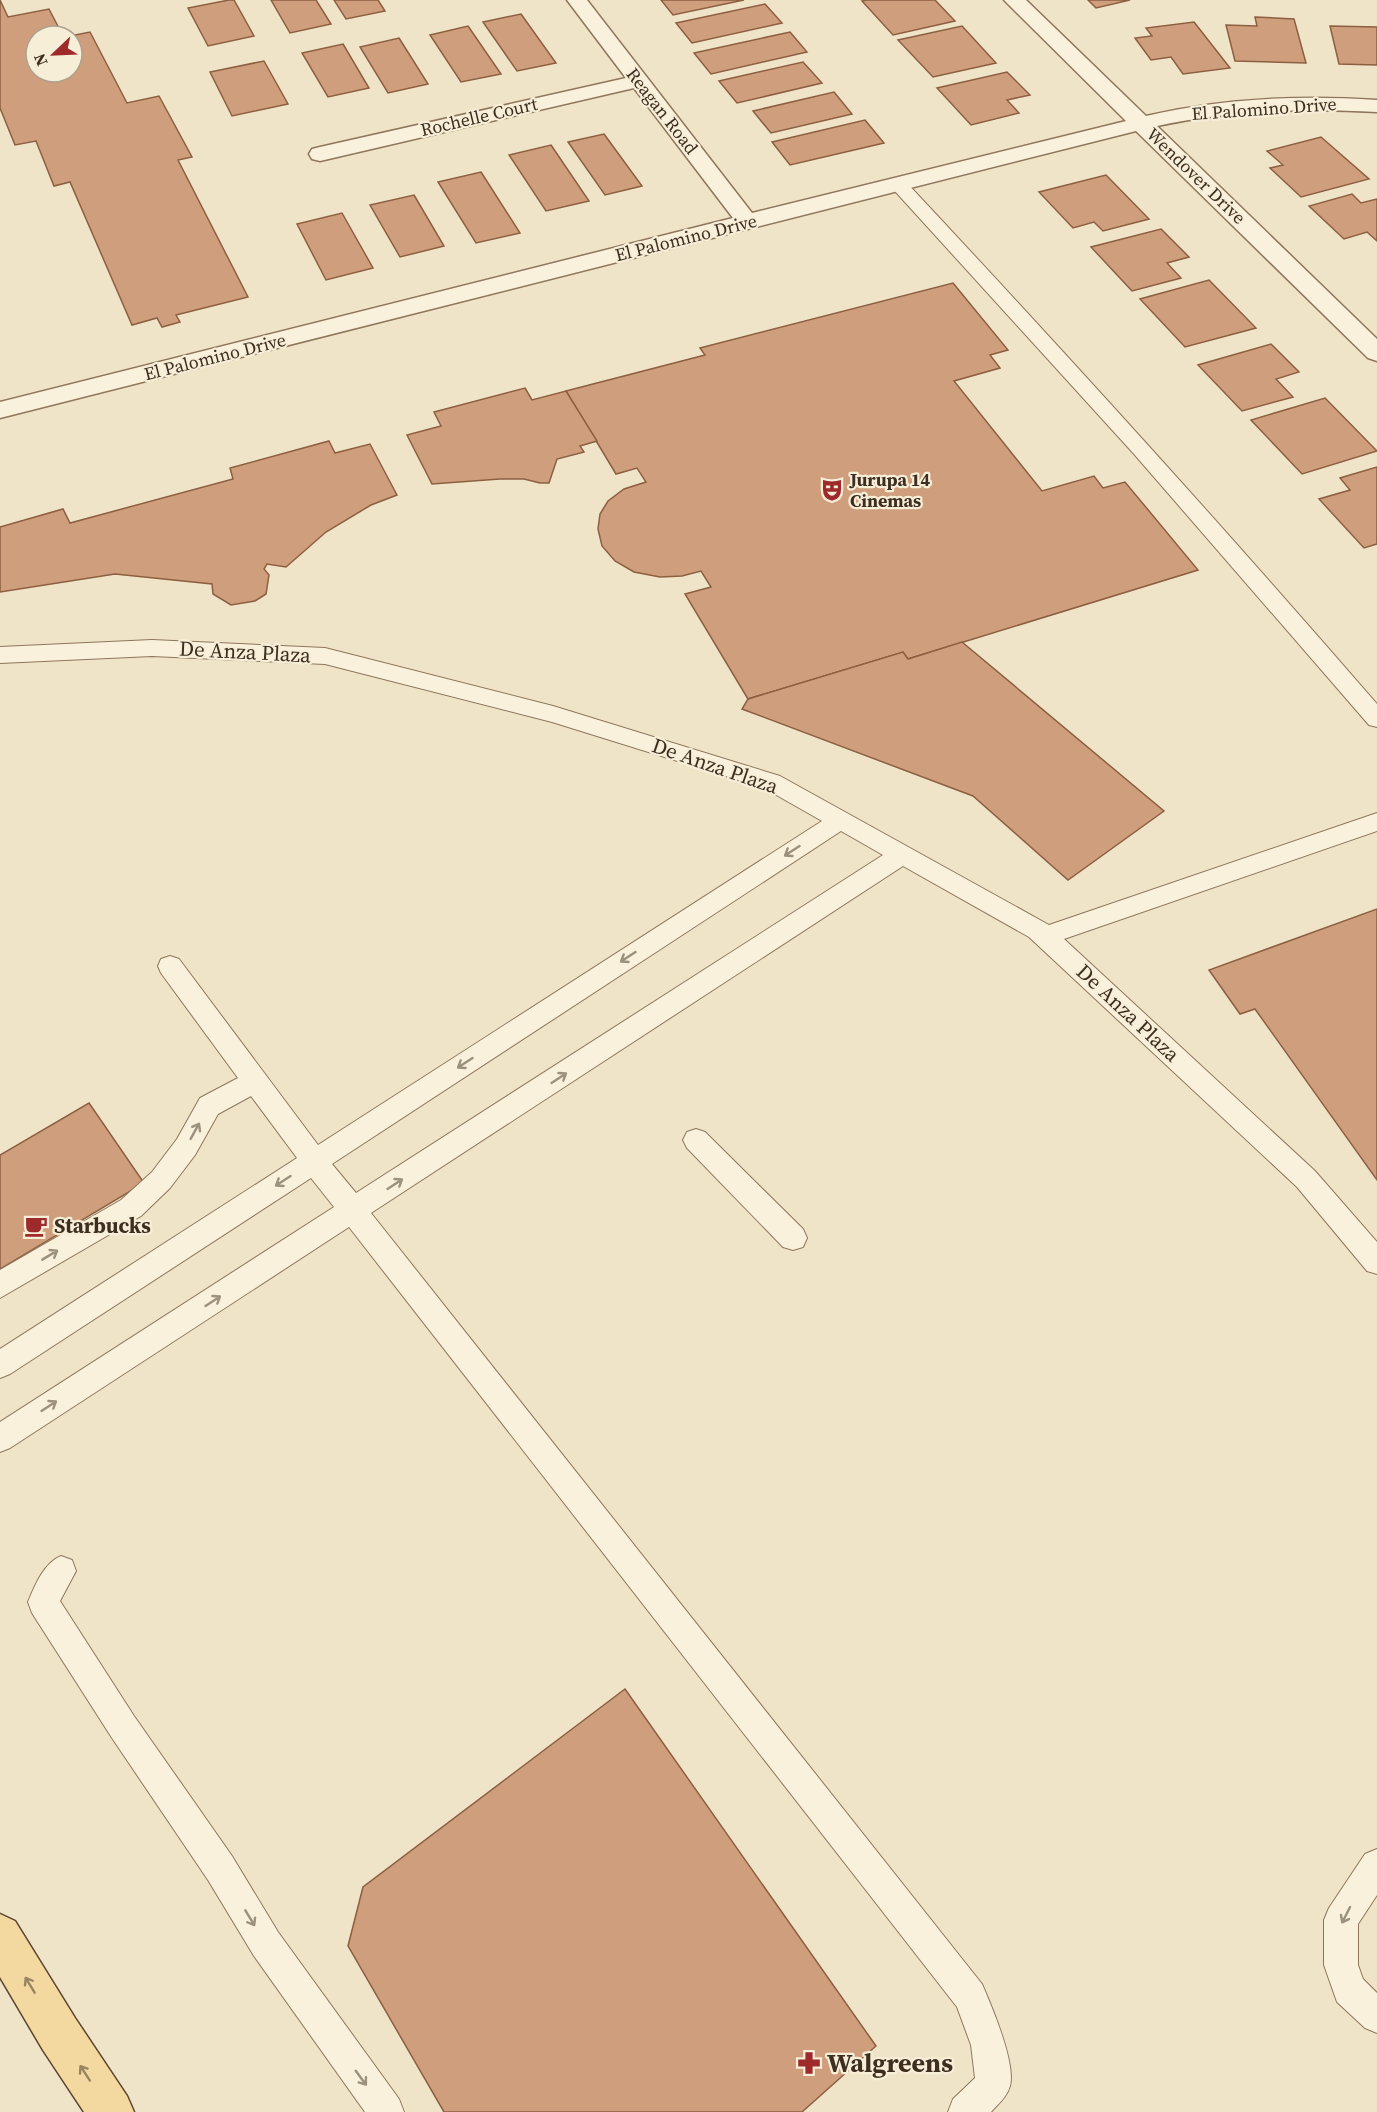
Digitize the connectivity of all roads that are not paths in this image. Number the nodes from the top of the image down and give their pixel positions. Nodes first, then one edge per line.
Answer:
1 (577, 0) edge
2 (1014, 0) edge
3 (639, 81) junction
4 (1377, 106) edge
5 (1142, 124) junction
6 (320, 154) dead end
7 (899, 184) junction
8 (748, 223) junction
9 (1377, 353) edge
10 (0, 410) edge
11 (0, 655) edge
12 (1377, 719) edge
13 (841, 820) junction
14 (1377, 822) edge
15 (903, 854) junction
16 (1045, 936) junction
17 (170, 966) dead end
18 (255, 1081) junction
19 (696, 1140) dead end
20 (314, 1161) junction
21 (353, 1210) junction
22 (793, 1238) dead end
23 (1377, 1262) edge
24 (0, 1285) edge
25 (0, 1365) edge
26 (0, 1438) edge
27 (62, 1570) dead end
28 (1377, 1866) edge
29 (0, 1936) edge
30 (1377, 2016) edge
31 (111, 2112) edge
32 (386, 2112) edge
33 (966, 2112) edge

1 - 3 street, Reagan Road
2 - 5 street, Wendover Drive
3 - 6 street, Rochelle Court
3 - 8 street, Reagan Road
4 - 5 street, El Palomino Drive
5 - 7 street, El Palomino Drive
5 - 9 street, Wendover Drive
7 - 8 street, El Palomino Drive
7 - 12 lane
8 - 10 street, El Palomino Drive
11 - 13 lane, De Anza Plaza
13 - 15 lane, De Anza Plaza
13 -> 20 lane
14 - 16 lane
15 - 16 lane, De Anza Plaza
21 -> 15 lane
16 - 23 lane, De Anza Plaza
17 - 18 lane
18 - 20 lane
24 -> 18 lane
19 - 22 lane
20 - 21 lane
20 -> 25 lane
26 -> 21 lane
21 - 33 lane
27 -> 32 lane
28 -> 30 lane
31 -> 29 main road

